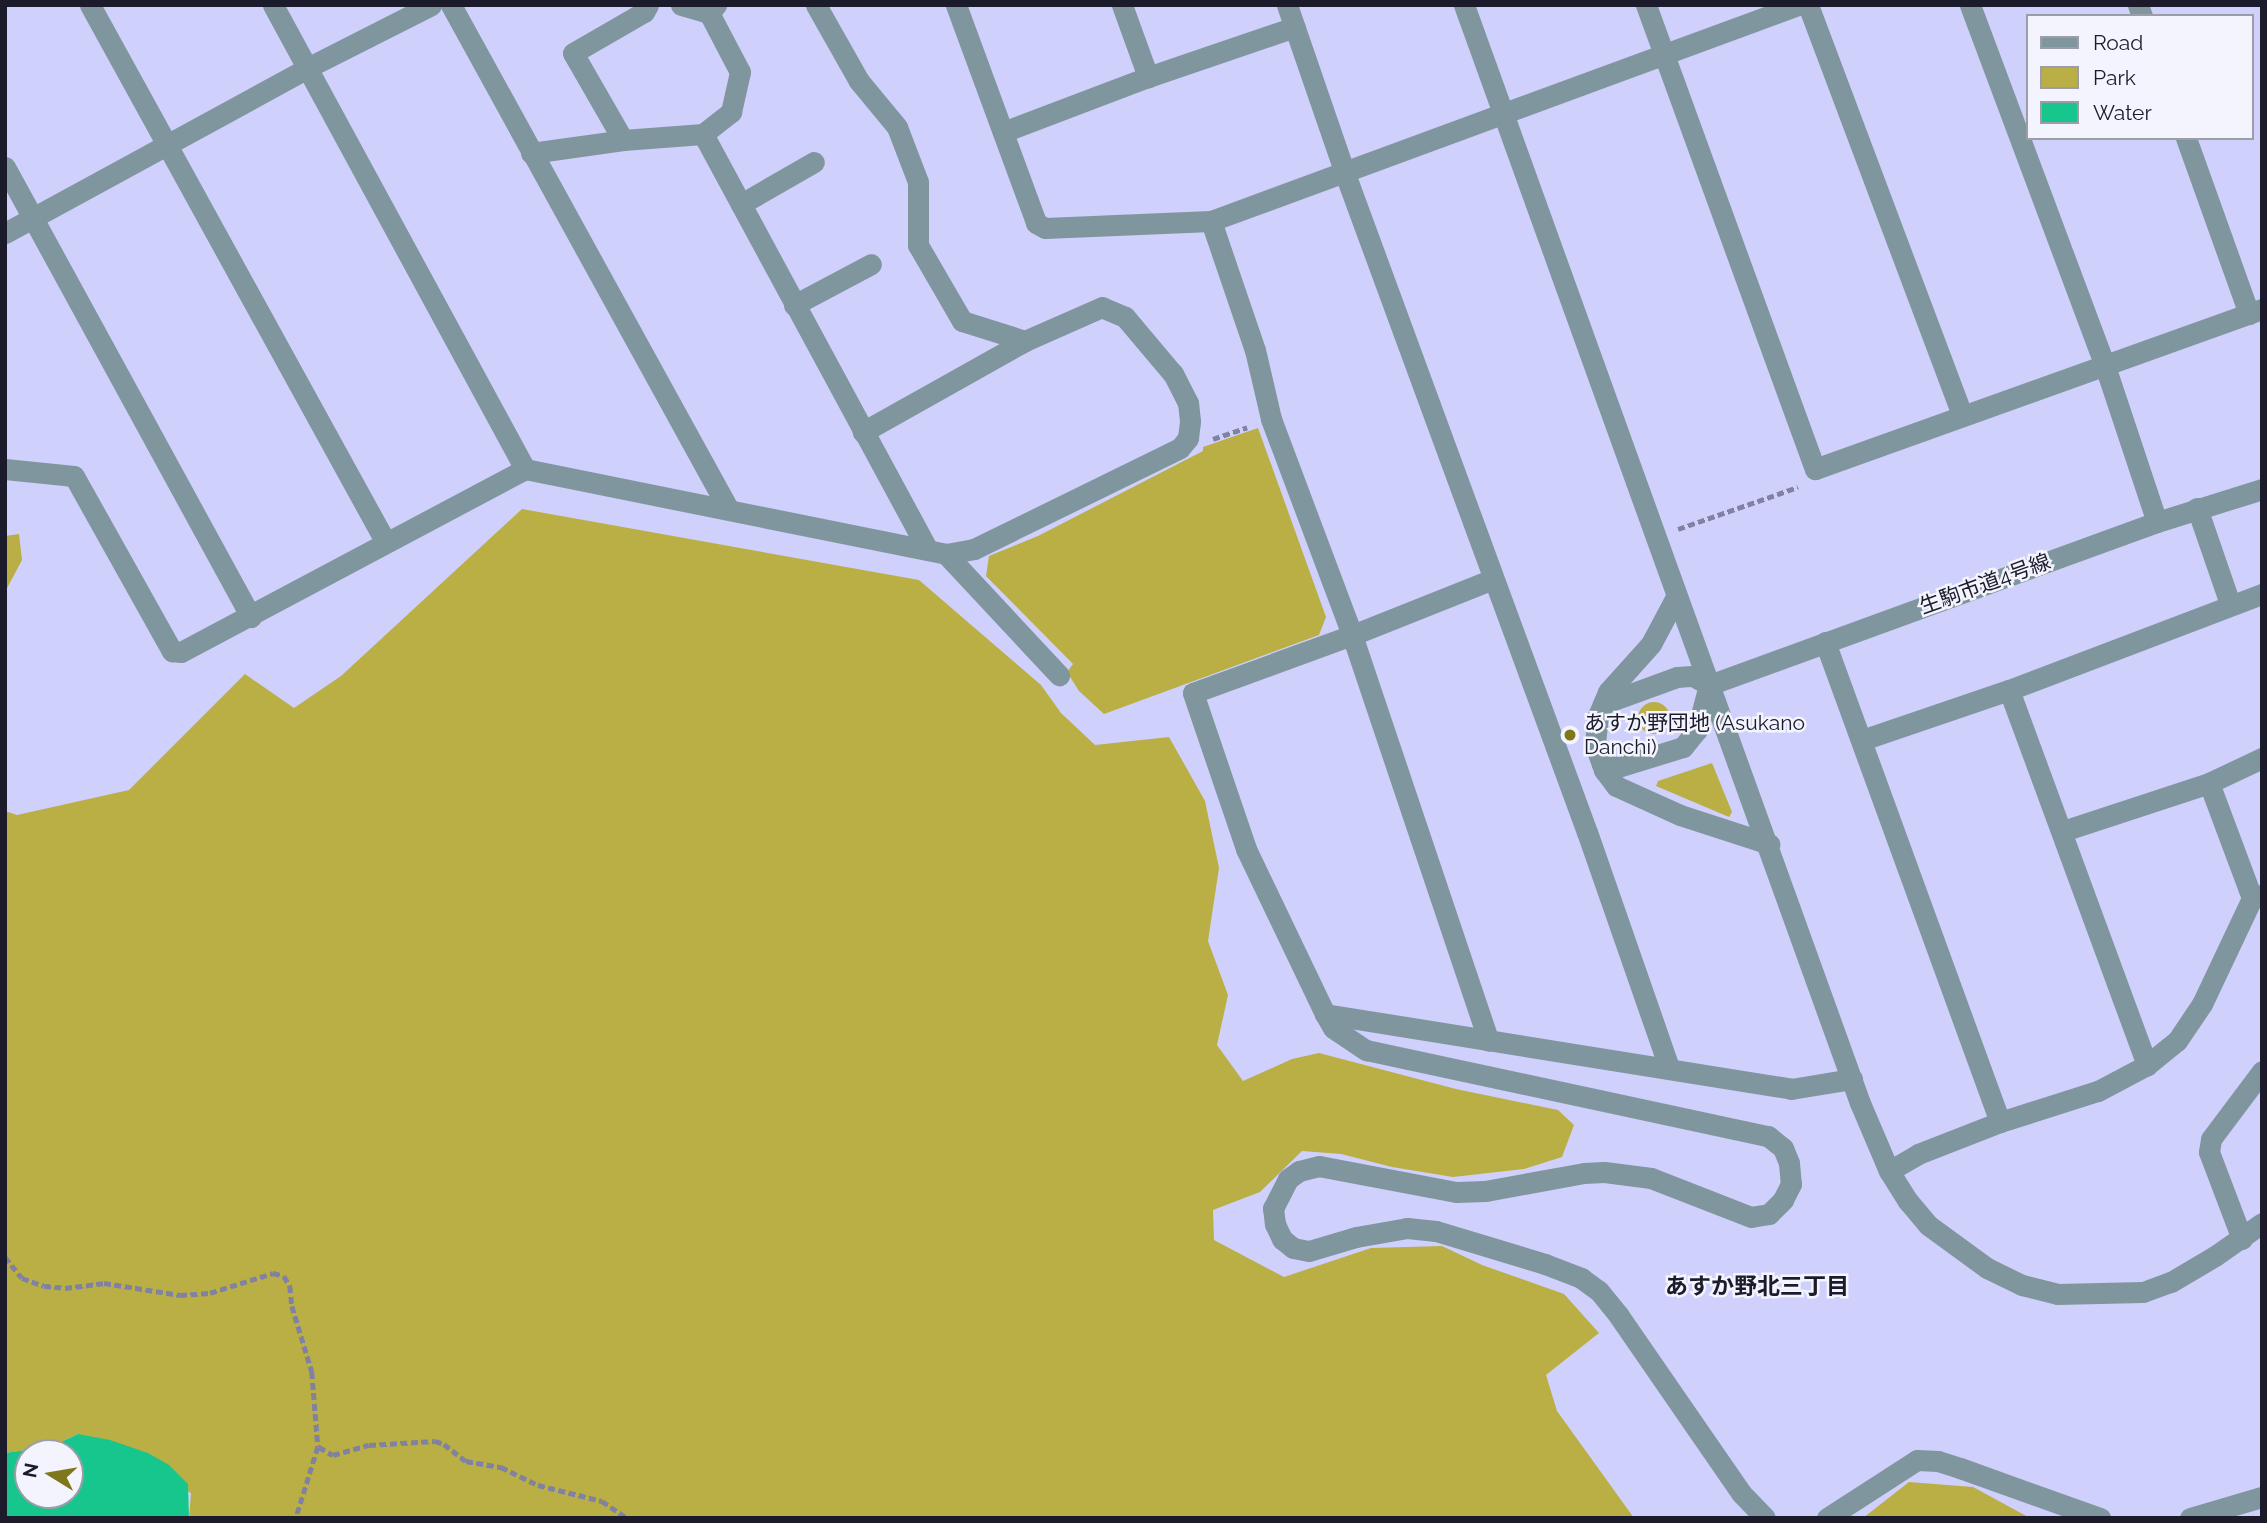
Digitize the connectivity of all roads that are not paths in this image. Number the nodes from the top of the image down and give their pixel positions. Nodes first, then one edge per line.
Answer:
1 (90, 5) edge
2 (273, 5) edge
3 (431, 5) edge
4 (451, 5) edge
5 (648, 5) edge
6 (681, 5) edge
7 (816, 5) edge
8 (956, 5) edge
9 (1122, 5) edge
10 (1287, 5) edge
11 (1464, 5) edge
12 (1646, 5) edge
13 (1798, 5) edge
14 (1808, 5) edge
15 (1970, 5) edge
16 (712, 9) edge
17 (1295, 27) junction
18 (1664, 54) junction
19 (309, 67) junction
20 (1147, 77) junction
21 (1500, 113) junction
22 (1003, 132) junction
23 (703, 134) junction
24 (623, 140) junction
25 (2187, 140) edge
26 (168, 145) junction
27 (531, 153) junction
28 (814, 162) dead end
29 (5, 167) edge
30 (1344, 171) junction
31 (741, 204) junction
32 (33, 217) junction
33 (1210, 221) junction
34 (5, 233) edge
35 (871, 264) dead end
36 (794, 305) junction
37 (2255, 312) edge
38 (1025, 341) junction
39 (2105, 366) junction
40 (1962, 415) junction
41 (863, 432) junction
42 (5, 469) edge
43 (525, 469) junction
44 (2262, 489) edge
45 (2197, 508) junction
46 (729, 510) junction
47 (2157, 522) junction
48 (385, 541) junction
49 (937, 551) junction
50 (1493, 579) junction
51 (2262, 594) edge
52 (1676, 597) junction
53 (2230, 604) junction
54 (251, 617) junction
55 (1352, 635) junction
56 (1825, 642) junction
57 (1059, 675) dead end
58 (1709, 685) junction
59 (2009, 690) junction
60 (1603, 704) junction
61 (1863, 740) junction
62 (2262, 758) edge
63 (1602, 764) junction
64 (2209, 783) junction
65 (2063, 831) junction
66 (1769, 844) junction
67 (2257, 897) edge
68 (1325, 1014) junction
69 (1489, 1041) junction
70 (2147, 1065) junction
71 (1669, 1068) junction
72 (2262, 1071) edge
73 (1852, 1079) junction
74 (2000, 1122) junction
75 (1889, 1171) junction
76 (2262, 1223) edge
77 (2242, 1239) junction
78 (2262, 1497) edge
79 (1765, 1518) edge
80 (1827, 1518) edge
81 (2100, 1518) edge
82 (2190, 1518) edge

1 - 26 street
2 - 19 street
3 - 19 street
4 - 27 street
5 - 24 street
6 - 16 street
7 - 38 street
8 - 22 street
9 - 20 street
10 - 17 street
11 - 21 street
12 - 18 street
13 - 18 street
14 - 40 street
15 - 39 street
16 - 23 street
17 - 20 street
17 - 30 street
18 - 21 street
18 - 40 street
19 - 26 street
19 - 43 street
20 - 22 street
21 - 30 street
21 - 52 street
22 - 33 street
23 - 24 street
23 - 31 street
24 - 27 street
25 - 37 street
26 - 32 street
26 - 48 street
27 - 46 street
28 - 31 street
29 - 32 street
30 - 33 street
30 - 50 street
31 - 36 street
32 - 34 street
32 - 54 street
33 - 55 street
35 - 36 street
36 - 41 street
37 - 39 street
38 - 41 street
38 - 49 street
39 - 40 street
39 - 47 street
41 - 49 street
42 - 54 street
43 - 46 street
43 - 48 street
44 - 45 street, 生駒市道4号線
45 - 47 street, 生駒市道4号線
45 - 53 street
46 - 49 street
47 - 56 street, 生駒市道4号線
48 - 54 street
49 - 57 street
50 - 55 street
50 - 71 street
51 - 53 street
52 - 58 street
52 - 60 street
53 - 59 street
55 - 68 street
55 - 69 street
56 - 58 street, 生駒市道4号線
56 - 61 street
58 - 60 street
58 - 63 street
58 - 66 street
59 - 61 street
59 - 65 street
60 - 63 street
61 - 74 street
62 - 64 street
63 - 66 street
64 - 65 street
64 - 67 street
65 - 70 street
66 - 73 street
67 - 70 street
68 - 69 street
68 - 79 street
69 - 71 street
70 - 74 street
71 - 73 street
72 - 77 street
73 - 75 street
74 - 75 street
75 - 77 street
76 - 77 street
78 - 82 street
80 - 81 street

